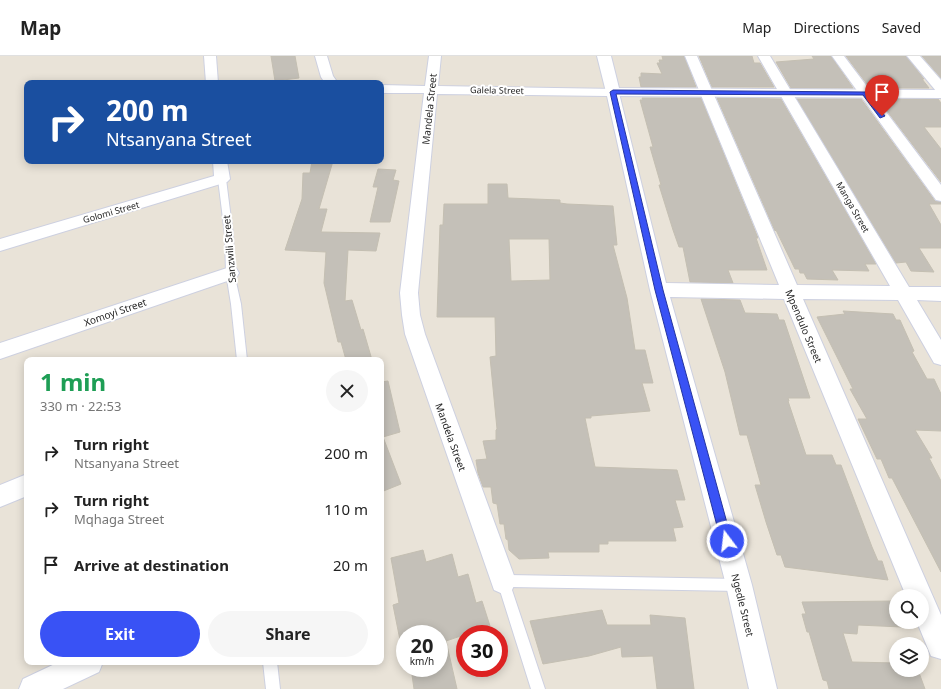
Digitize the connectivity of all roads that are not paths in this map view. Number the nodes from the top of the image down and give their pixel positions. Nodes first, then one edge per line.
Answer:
1 (210, 56) edge
2 (321, 56) edge
3 (435, 56) edge
4 (604, 56) edge
5 (691, 56) edge
6 (764, 56) edge
7 (838, 56) edge
8 (913, 56) edge
9 (212, 80) edge
10 (329, 80) edge
11 (941, 88) edge
12 (384, 89) edge
13 (431, 89) junction
14 (613, 92) junction
15 (706, 93) junction
16 (786, 93) junction
17 (865, 93) junction
18 (941, 94) edge
19 (220, 164) edge
20 (222, 179) junction
21 (941, 196) edge
22 (0, 245) edge
23 (230, 273) junction
24 (659, 290) junction
25 (790, 292) junction
26 (904, 294) junction
27 (941, 294) edge
28 (0, 351) edge
29 (242, 357) edge
30 (941, 357) edge
31 (24, 486) edge
32 (0, 496) edge
33 (503, 581) junction
34 (739, 585) junction
35 (917, 589) edge
36 (929, 618) edge
37 (941, 646) edge
38 (82, 665) edge
39 (270, 665) edge
40 (34, 689) edge
41 (273, 689) edge
42 (538, 689) edge
43 (763, 689) edge

1 - 9 street
2 - 10 street
3 - 13 street, Mandela Street
4 - 14 street, Ngedle Street
5 - 15 street, Mpendulo Street
6 - 16 street, Manga Street
7 - 17 street
8 - 11 street
12 - 13 street, Galela Street
13 - 14 street, Galela Street
13 - 33 street, Mandela Street
14 - 15 street
14 - 24 street, Ngedle Street
15 - 16 street
15 - 25 street, Mpendulo Street
16 - 17 street
16 - 26 street, Manga Street
17 - 18 street
17 - 21 street
19 - 20 street, Sanzwili Street
20 - 22 street, Golomi Street
20 - 23 lane, Sanzwili Street
23 - 28 street, Xomoyi Street
23 - 29 lane, Sanzwili Street
24 - 25 street
24 - 34 street, Ngedle Street
25 - 26 street
25 - 35 street, Mpendulo Street
26 - 27 street
26 - 30 street, Manga Street
31 - 32 street
33 - 34 lane
33 - 42 lane
34 - 43 street, Ngedle Street
36 - 37 street
38 - 40 street
39 - 41 lane

